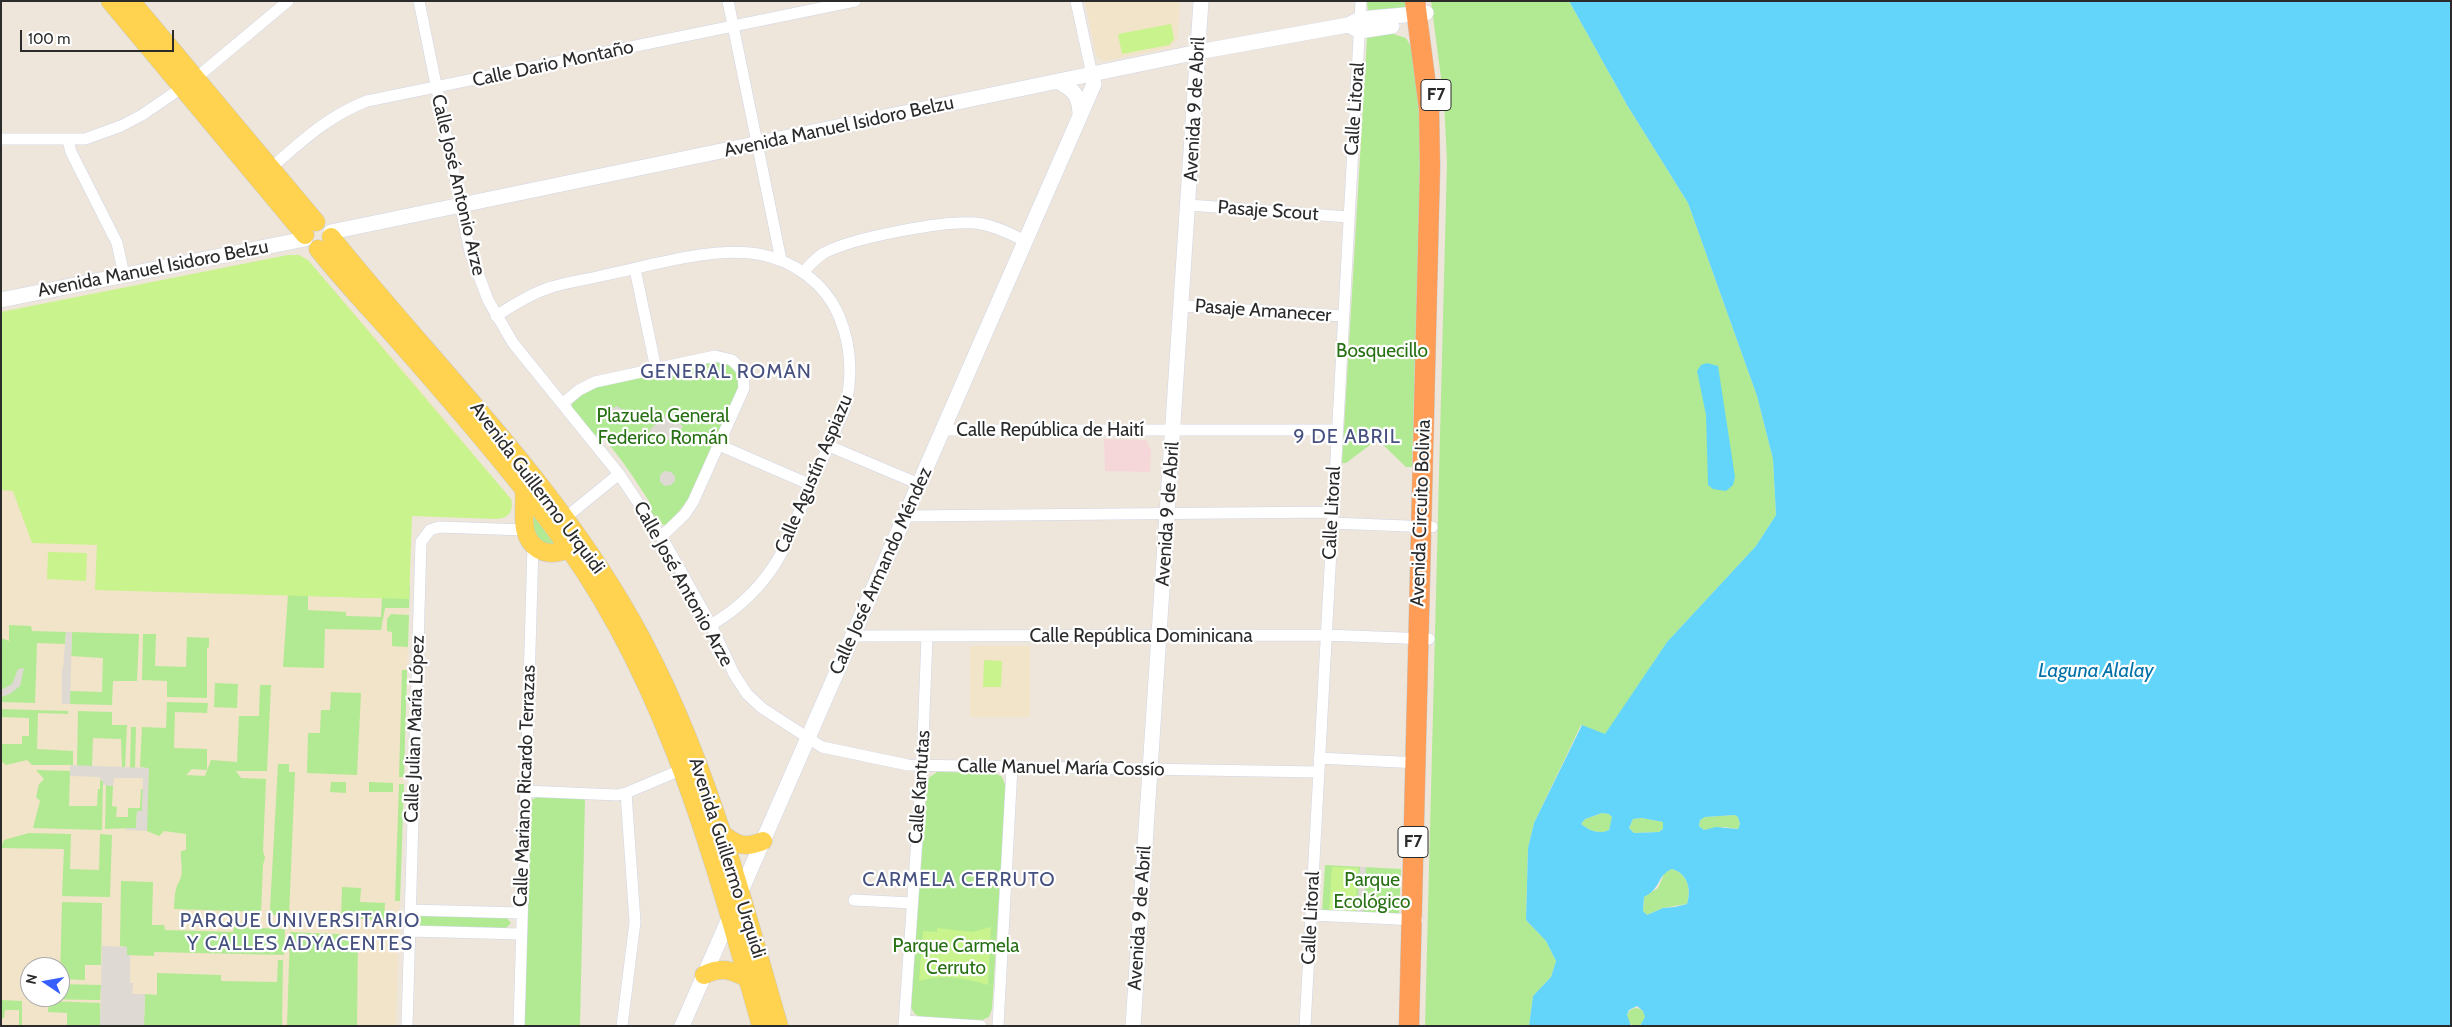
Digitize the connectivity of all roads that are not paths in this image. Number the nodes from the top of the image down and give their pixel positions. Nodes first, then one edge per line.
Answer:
1 (110, 1) edge
2 (132, 1) edge
3 (288, 1) edge
4 (419, 1) edge
5 (728, 1) edge
6 (855, 1) edge
7 (1076, 1) edge
8 (1201, 1) edge
9 (1361, 1) edge
10 (1421, 13) edge
11 (1356, 25) junction
12 (733, 26) junction
13 (1198, 52) junction
14 (1092, 75) junction
15 (189, 82) junction
16 (1059, 82) junction
17 (436, 88) junction
18 (1080, 117) junction
19 (1, 139) edge
20 (68, 140) junction
21 (758, 144) junction
22 (271, 168) junction
23 (1189, 205) junction
24 (460, 206) junction
25 (1348, 216) junction
26 (318, 236) junction
27 (1025, 241) junction
28 (781, 260) junction
29 (635, 269) junction
30 (804, 271) junction
31 (124, 275) junction
32 (1, 300) edge
33 (1182, 306) junction
34 (496, 316) junction
35 (1343, 316) junction
36 (656, 368) junction
37 (562, 404) junction
38 (943, 430) junction
39 (1174, 430) junction
40 (1336, 430) junction
41 (719, 445) junction
42 (829, 446) junction
43 (619, 474) junction
44 (920, 484) junction
45 (811, 485) junction
46 (524, 491) junction
47 (1168, 514) junction
48 (906, 516) junction
49 (1332, 517) junction
50 (565, 518) junction
51 (1426, 527) junction
52 (661, 537) junction
53 (529, 538) junction
54 (568, 549) junction
55 (711, 625) junction
56 (1325, 635) junction
57 (853, 636) junction
58 (1159, 636) junction
59 (927, 637) junction
60 (1423, 639) junction
61 (808, 739) junction
62 (1319, 758) junction
63 (1420, 763) junction
64 (922, 766) junction
65 (1012, 767) junction
66 (1150, 768) junction
67 (683, 769) junction
68 (1318, 772) junction
69 (524, 792) junction
70 (626, 794) junction
71 (724, 835) junction
72 (762, 841) junction
73 (740, 891) junction
74 (854, 900) dead end
75 (912, 903) junction
76 (410, 910) junction
77 (521, 913) junction
78 (1311, 915) junction
79 (730, 916) junction
80 (1416, 920) junction
81 (409, 931) junction
82 (520, 934) junction
83 (704, 975) junction
84 (747, 978) junction
85 (904, 1023) edge
86 (407, 1026) edge
87 (518, 1026) edge
88 (622, 1026) edge
89 (682, 1026) edge
90 (761, 1026) edge
91 (779, 1026) edge
92 (981, 1026) edge
93 (998, 1026) edge
94 (1133, 1026) edge
95 (1305, 1026) edge
96 (1409, 1026) edge
97 (1418, 1026) edge

1 - 15 main road, Avenida Guillermo Urquidi
2 - 15 main road, Avenida Guillermo Urquidi
3 - 15 street
4 - 17 street, Calle José Antonio Arze
5 - 12 street
6 - 12 street, Calle Dario Montaño
7 - 14 street
8 - 13 main road, Avenida 9 de Abril
9 - 11 street, Calle Litoral
10 - 11 main road, Avenida Manuel Isidoro Belzu
10 - 51 highway, Avenida Circuito Bolivia / F7
11 - 13 main road, Avenida Manuel Isidoro Belzu
11 - 25 street, Calle Litoral
12 - 17 street, Calle Dario Montaño
12 - 21 street
13 - 14 main road, Avenida Manuel Isidoro Belzu
13 - 23 main road, Avenida 9 de Abril
14 - 16 main road, Avenida Manuel Isidoro Belzu
14 - 18 main road, Calle José Armando Méndez
15 - 20 street
15 - 22 main road, Avenida Guillermo Urquidi
15 - 26 main road, Avenida Guillermo Urquidi
16 - 18 main road
16 - 21 main road, Avenida Manuel Isidoro Belzu
17 - 22 street, Calle Dario Montaño
17 - 24 street, Calle José Antonio Arze
18 - 27 main road, Calle José Armando Méndez
19 - 20 street
20 - 31 street
21 - 24 main road, Avenida Manuel Isidoro Belzu
21 - 28 street
22 - 26 main road, Avenida Guillermo Urquidi
23 - 25 street, Pasaje Scout
23 - 33 main road, Avenida 9 de Abril
24 - 26 main road, Avenida Manuel Isidoro Belzu
24 - 34 street, Calle José Antonio Arze
25 - 35 street, Calle Litoral
26 - 31 main road, Avenida Manuel Isidoro Belzu
26 - 46 main road, Avenida Guillermo Urquidi
26 - 50 main road, Avenida Guillermo Urquidi
27 - 30 street
27 - 38 main road, Calle José Armando Méndez
28 - 29 street, Calle Agustín Aspiazu
28 - 30 street, Calle Agustín Aspiazu
29 - 34 street, Calle Agustín Aspiazu
29 - 36 street
30 - 42 street, Calle Agustín Aspiazu
31 - 32 main road, Avenida Manuel Isidoro Belzu
33 - 35 street, Pasaje Amanecer
33 - 39 main road, Avenida 9 de Abril
34 - 37 street, Calle José Antonio Arze
35 - 40 street, Calle Litoral
36 - 37 street
36 - 41 street
37 - 43 street, Calle José Antonio Arze
38 - 39 street, Calle República de Haití
38 - 44 main road, Calle José Armando Méndez
39 - 40 street, Calle República de Haití
39 - 47 main road, Avenida 9 de Abril
40 - 49 street, Calle Litoral
41 - 45 street
41 - 52 street
42 - 44 street
42 - 45 street, Calle Agustín Aspiazu
43 - 50 street
43 - 52 street, Calle José Antonio Arze
44 - 48 main road, Calle José Armando Méndez
45 - 55 street, Calle Agustín Aspiazu
46 - 53 main road
46 - 54 main road, Avenida Guillermo Urquidi
47 - 48 street
47 - 49 street
47 - 58 main road, Avenida 9 de Abril
48 - 57 main road, Calle José Armando Méndez
49 - 51 street
49 - 56 street, Calle Litoral
50 - 71 main road, Avenida Guillermo Urquidi
51 - 60 highway, Avenida Circuito Bolivia / F7
52 - 55 street, Calle José Antonio Arze
53 - 54 main road
53 - 69 street, Calle Mariano Ricardo Terrazas
53 - 76 street, Calle Julian María López
54 - 67 main road, Avenida Guillermo Urquidi
55 - 61 street, Calle José Antonio Arze
56 - 58 street, Calle República Dominicana
56 - 60 street, Calle República Dominicana
56 - 62 street, Calle Litoral
57 - 59 street, Calle República Dominicana
57 - 61 main road, Calle José Armando Méndez
58 - 59 street, Calle República Dominicana
58 - 66 main road, Avenida 9 de Abril
59 - 64 street, Calle Kantutas
60 - 63 highway, Avenida Circuito Bolivia / F7
61 - 64 street, Calle Manuel María Cossío
61 - 72 main road, Calle José Armando Méndez
62 - 63 street
62 - 68 street, Calle Litoral
63 - 80 highway, Avenida Circuito Bolivia / F7
64 - 65 street, Calle Manuel María Cossío
64 - 75 street, Calle Kantutas
65 - 66 street, Calle Manuel María Cossío
65 - 93 street
66 - 68 street, Calle Manuel María Cossío
66 - 94 main road, Avenida 9 de Abril
67 - 70 street
67 - 79 main road, Avenida Guillermo Urquidi
68 - 78 street, Calle Litoral
69 - 70 street
69 - 77 street, Calle Mariano Ricardo Terrazas
70 - 88 street
71 - 72 main road
71 - 73 main road, Avenida Guillermo Urquidi
72 - 73 main road, Calle José Armando Méndez
73 - 79 main road, Calle José Armando Méndez
73 - 91 main road, Avenida Guillermo Urquidi
74 - 75 street
75 - 85 street, Calle Kantutas
76 - 77 street
76 - 81 street, Calle Julian María López
77 - 82 street, Calle Mariano Ricardo Terrazas
78 - 80 street
78 - 95 street, Calle Litoral
79 - 83 main road, Calle José Armando Méndez
79 - 84 main road, Avenida Guillermo Urquidi
80 - 96 highway, Avenida Circuito Bolivia / F7
80 - 97 highway, Avenida Circuito Bolivia / F7
81 - 82 street
81 - 86 street, Calle Julian María López
82 - 87 street, Calle Mariano Ricardo Terrazas
83 - 84 main road
83 - 89 main road, Calle José Armando Méndez
84 - 90 main road, Avenida Guillermo Urquidi
85 - 92 street

